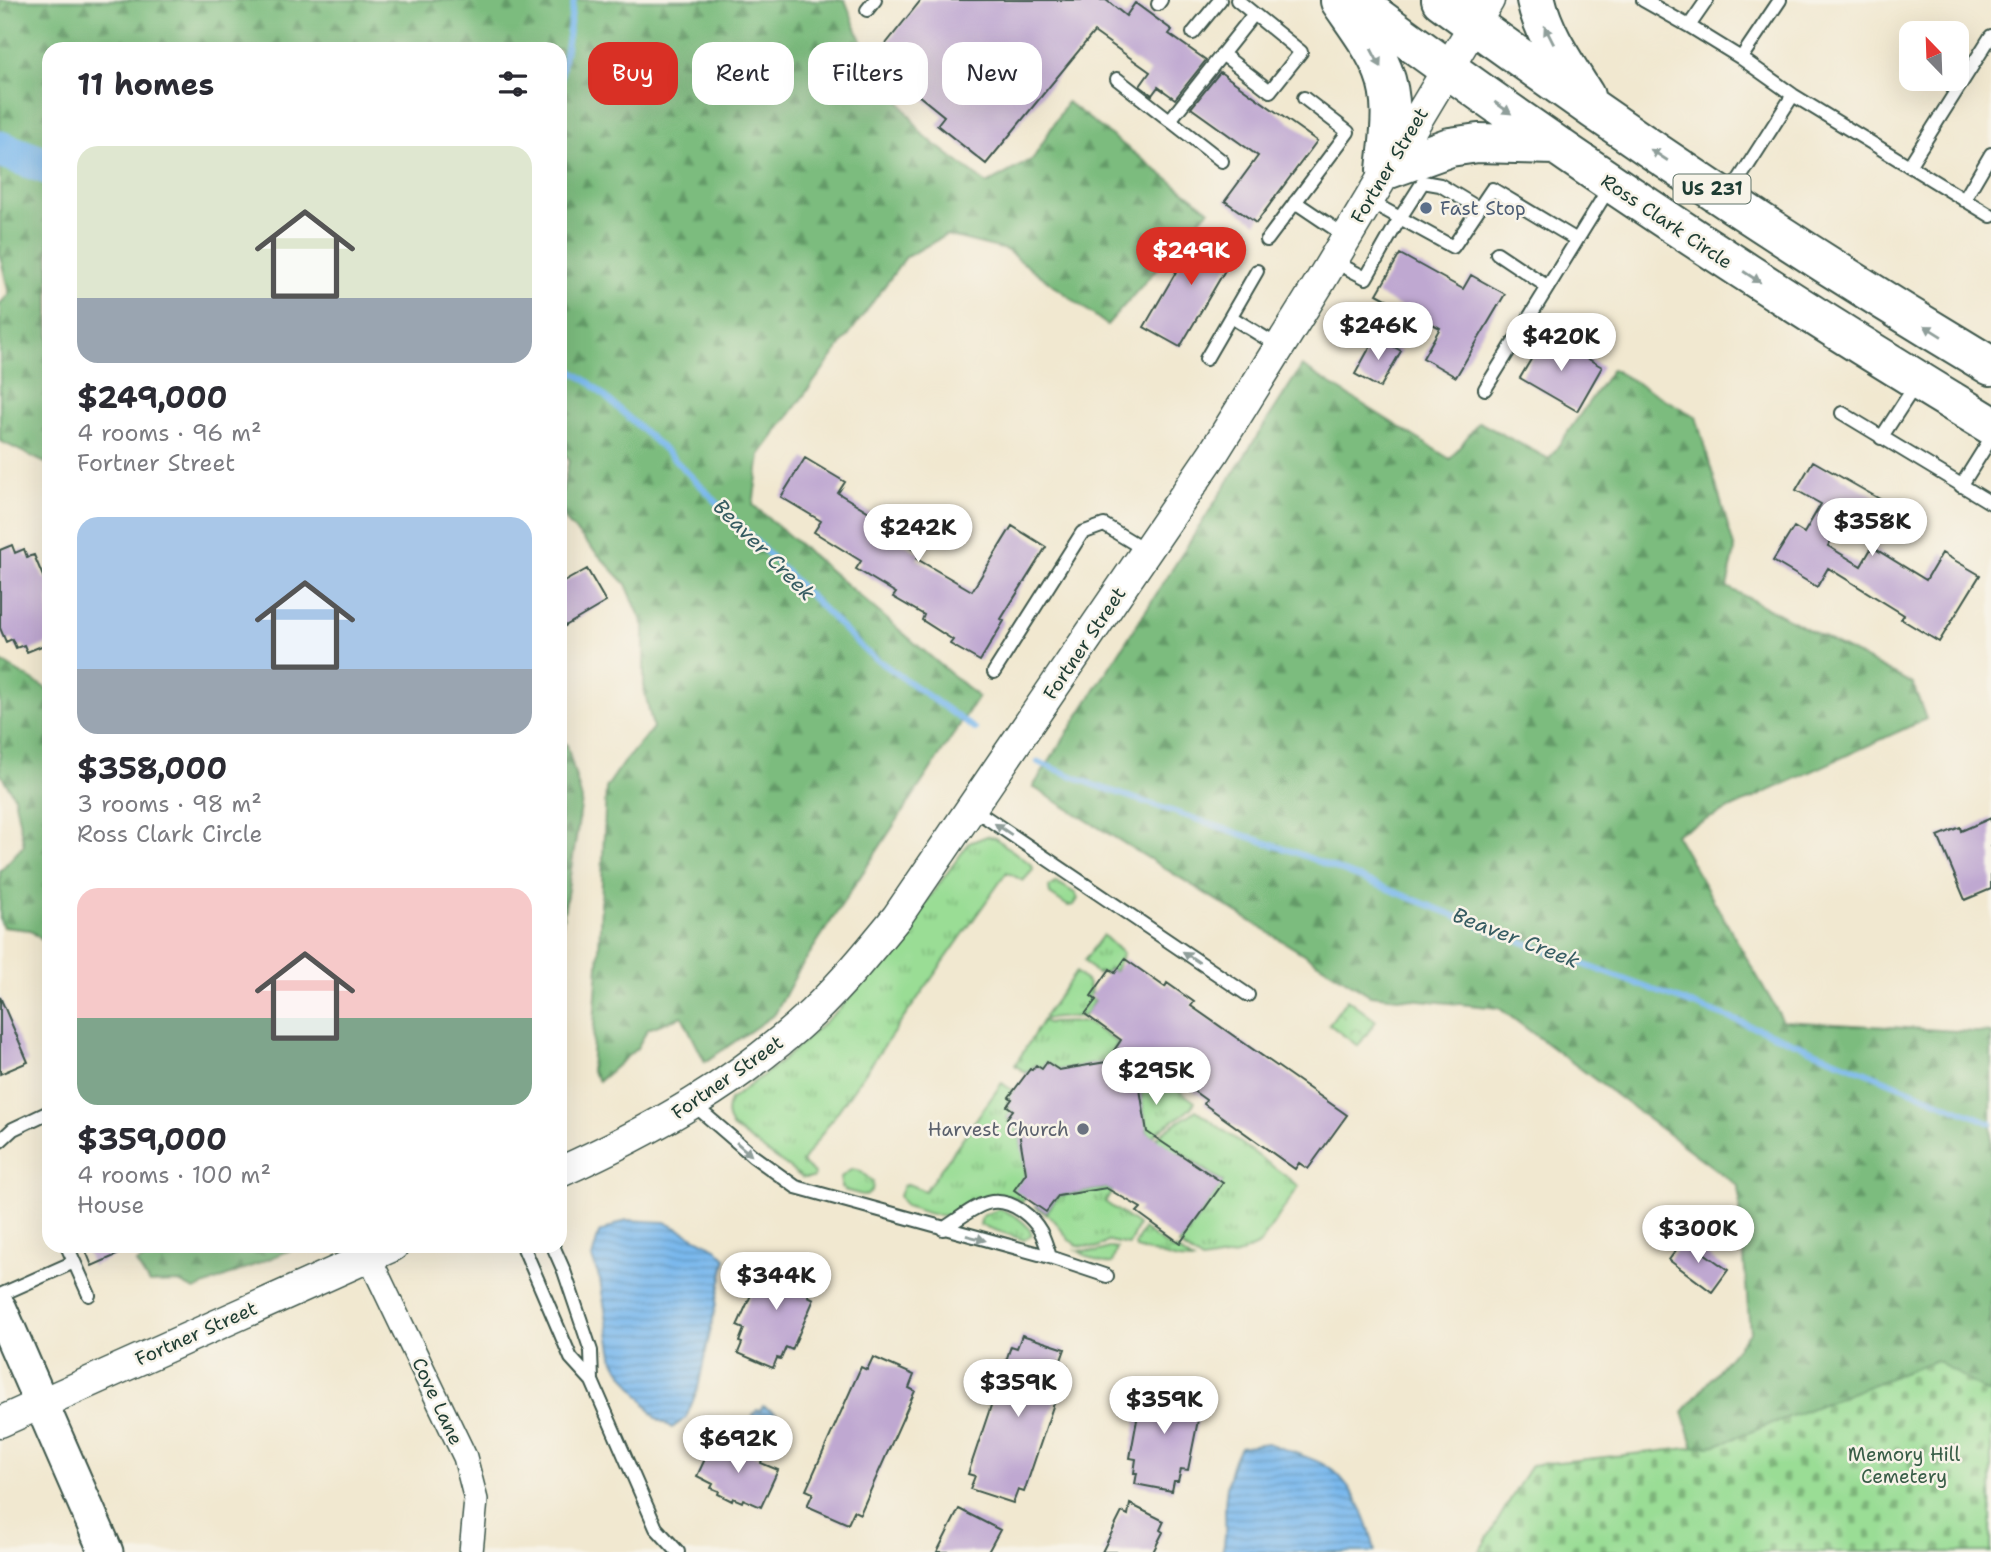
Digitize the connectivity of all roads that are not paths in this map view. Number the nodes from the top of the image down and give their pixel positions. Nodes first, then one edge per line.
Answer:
1 (1220, 0) edge
2 (1237, 0) edge
3 (1340, 0) edge
4 (1354, 0) edge
5 (1441, 0) edge
6 (1536, 0) edge
7 (1643, 0) edge
8 (1707, 0) edge
9 (1780, 0) edge
10 (1481, 12) edge
11 (1254, 14) junction
12 (1689, 26) junction
13 (1193, 33) dead end
14 (1991, 36) edge
15 (1222, 54) junction
16 (1741, 58) junction
17 (1447, 69) junction
18 (1117, 79) dead end
19 (1793, 95) junction
20 (1304, 99) dead end
21 (1593, 110) junction
22 (1170, 120) junction
23 (1555, 145) junction
24 (1990, 160) edge
25 (1222, 161) dead end
26 (1909, 166) junction
27 (1611, 184) junction
28 (1377, 185) junction
29 (1727, 199) junction
30 (1964, 200) junction
31 (1295, 202) junction
32 (1478, 208) junction
33 (1991, 216) edge
34 (1400, 218) junction
35 (1267, 240) dead end
36 (1577, 240) junction
37 (1339, 249) junction
38 (1497, 253) dead end
39 (1257, 271) dead end
40 (1548, 287) junction
41 (1231, 317) junction
42 (1280, 347) junction
43 (1206, 359) dead end
44 (1991, 366) edge
45 (1918, 381) junction
46 (1485, 389) dead end
47 (1842, 413) dead end
48 (1991, 425) edge
49 (1881, 438) junction
50 (1991, 438) edge
51 (1961, 486) junction
52 (1991, 503) edge
53 (1147, 551) junction
54 (994, 672) dead end
55 (972, 808) junction
56 (1248, 995) dead end
57 (692, 1104) junction
58 (42, 1115) edge
59 (0, 1141) edge
60 (567, 1169) edge
61 (943, 1229) junction
62 (71, 1253) edge
63 (377, 1253) edge
64 (382, 1253) edge
65 (526, 1253) edge
66 (556, 1253) edge
67 (1050, 1257) junction
68 (75, 1262) junction
69 (1107, 1276) dead end
70 (0, 1295) edge
71 (89, 1295) dead end
72 (0, 1309) edge
73 (592, 1381) junction
74 (40, 1404) junction
75 (0, 1422) edge
76 (106, 1552) edge
77 (471, 1552) edge
78 (678, 1552) edge

1 - 13 lane
2 - 11 lane
3 -> 28 highway
4 - 17 highway, Ross Clark Circle / US 231
5 - 10 highway, US 231
21 -> 6 highway
7 - 12 lane
8 - 12 lane
9 - 16 lane
10 - 17 street, Fortner Street
10 - 21 highway, US 231
11 - 15 lane
11 - 15 lane
12 - 16 lane
14 - 26 lane
15 - 22 lane
16 - 19 lane
17 -> 23 highway, Ross Clark Circle / US 231
17 - 28 street, Fortner Street
18 - 22 lane
19 - 26 lane
19 - 29 lane
20 - 31 lane
29 -> 21 highway, US 231
22 - 25 lane
23 - 27 highway, Ross Clark Circle / US 231
23 - 28 highway
24 - 30 lane
26 - 30 lane
27 - 36 lane
27 -> 45 highway, Ross Clark Circle / US 231
28 - 34 lane
28 - 37 street, Fortner Street
44 -> 29 highway, US 231
30 - 33 lane
31 - 35 lane
31 - 37 lane
32 - 34 lane
32 - 34 lane
32 - 36 lane
34 - 37 lane
36 - 40 lane
37 - 42 street, Fortner Street
38 - 40 lane
39 - 41 lane
40 - 46 lane
41 - 42 lane
41 - 43 lane
42 - 53 street, Fortner Street
45 - 48 highway, Ross Clark Circle / US 231
45 - 49 lane
47 - 49 lane
49 - 51 lane
50 - 51 lane
51 - 52 lane
53 - 54 lane
53 - 55 street, Fortner Street
56 -> 55 lane
55 - 57 street, Fortner Street
57 - 60 street, Fortner Street
57 -> 61 lane
58 - 59 lane
61 -> 67 lane
61 - 67 lane
62 - 68 lane
63 - 74 street, Fortner Street
64 - 77 street, Cove Lane
65 - 73 lane
66 - 73 lane
67 - 69 lane
68 - 70 lane
68 - 71 lane
72 - 74 main road
73 - 78 lane
74 - 75 street, Fortner Street
74 - 76 main road

